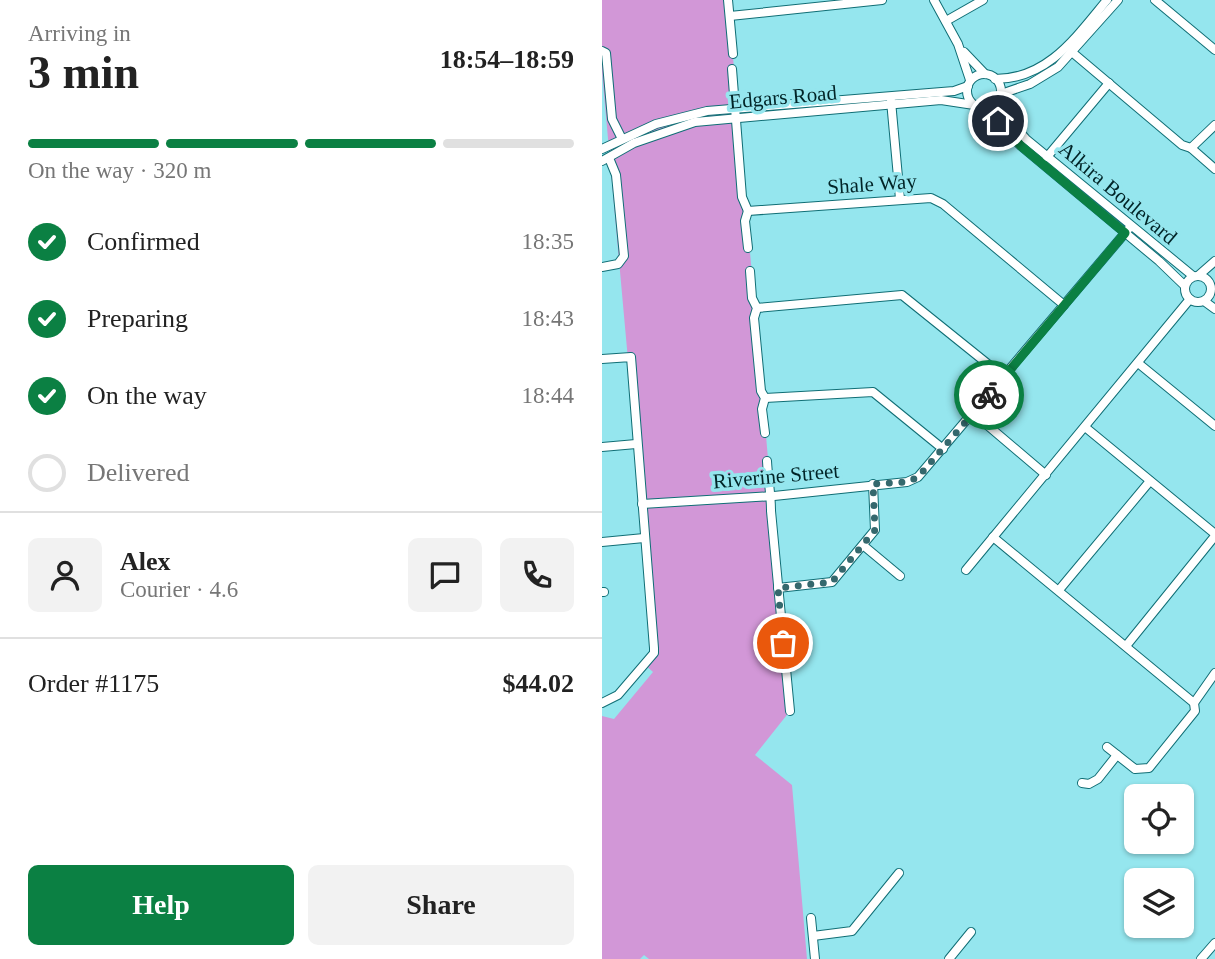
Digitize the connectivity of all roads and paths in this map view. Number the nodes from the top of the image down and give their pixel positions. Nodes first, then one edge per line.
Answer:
1 (728, 0) edge
2 (882, 0) edge
3 (934, 0) edge
4 (983, 0) edge
5 (1107, 0) edge
6 (1118, 0) edge
7 (1155, 0) edge
8 (730, 16) junction
9 (946, 22) junction
10 (958, 44) junction
11 (1215, 50) edge
12 (602, 51) edge
13 (1073, 53) junction
14 (733, 54) dead end
15 (732, 69) dead end
16 (985, 74) junction
17 (995, 79) junction
18 (969, 83) junction
19 (1109, 83) junction
20 (1000, 97) junction
21 (891, 100) junction
22 (978, 107) junction
23 (735, 114) junction
24 (1215, 125) edge
25 (622, 139) junction
26 (1191, 148) junction
27 (602, 149) edge
28 (1047, 157) junction
29 (606, 159) edge
30 (1215, 169) edge
31 (900, 199) junction
32 (748, 211) junction
33 (1128, 229) junction
34 (748, 248) dead end
35 (1215, 261) edge
36 (602, 267) edge
37 (750, 271) dead end
38 (1215, 273) edge
39 (1196, 276) junction
40 (1185, 286) junction
41 (1212, 289) edge
42 (1190, 299) junction
43 (1204, 301) junction
44 (1064, 305) junction
45 (757, 308) junction
46 (1215, 309) edge
47 (602, 359) edge
48 (1138, 363) junction
49 (1004, 377) junction
50 (765, 398) junction
51 (974, 413) junction
52 (1215, 426) edge
53 (1085, 427) junction
54 (765, 433) dead end
55 (636, 444) junction
56 (602, 447) edge
57 (943, 449) junction
58 (767, 461) dead end
59 (1045, 475) junction
60 (1150, 481) junction
61 (873, 484) junction
62 (774, 496) junction
63 (642, 504) junction
64 (1215, 535) edge
65 (993, 537) junction
66 (644, 538) junction
67 (602, 542) edge
68 (864, 546) junction
69 (966, 570) dead end
70 (900, 576) dead end
71 (778, 588) junction
72 (1059, 590) junction
73 (1126, 646) junction
74 (1215, 673) edge
75 (1194, 702) junction
76 (602, 703) edge
77 (790, 711) dead end
78 (1107, 747) dead end
79 (1118, 755) junction
80 (1082, 783) dead end
81 (899, 873) dead end
82 (811, 918) dead end
83 (971, 932) dead end
84 (813, 936) junction
85 (1215, 943) edge
86 (815, 959) edge
87 (949, 959) edge
88 (1201, 959) edge

1 - 8 street
2 - 8 street
3 - 9 street
4 - 9 street
5 - 17 street
6 - 13 street
7 - 11 street
8 - 14 street
9 - 10 street
10 - 16 street
10 - 18 street
12 - 25 street
13 - 19 street
13 - 20 street
15 - 23 street
16 - 17 street
16 - 18 street
17 - 20 street
18 - 21 street, Edgars Road
18 - 22 street
19 - 26 street
19 - 28 street
20 - 22 street
20 - 28 street, Alkira Boulevard
21 - 22 street, Edgars Road
21 - 23 street, Edgars Road
21 - 31 street
22 - 33 street, Alkira Boulevard
23 - 25 street, Edgars Road
23 - 29 street, Edgars Road
23 - 32 street
24 - 26 street
25 - 27 street, Edgars Road
26 - 30 street
28 - 33 street, Alkira Boulevard
29 - 36 street
31 - 32 street, Shale Way
31 - 44 street, Shale Way
32 - 34 street
33 - 39 street, Alkira Boulevard
33 - 40 street, Alkira Boulevard
33 - 44 street, Riverine Street
35 - 39 street
37 - 45 street
38 - 41 street
39 - 40 street
39 - 41 street, Alkira Boulevard
40 - 42 street
41 - 43 street
42 - 43 street
42 - 48 street
43 - 46 street
44 - 49 street, Riverine Street
45 - 49 street
45 - 50 street
47 - 55 street
48 - 52 street
48 - 53 street
49 - 51 street, Riverine Street
50 - 54 street
50 - 57 street
51 - 57 street, Riverine Street
51 - 59 street
53 - 59 street
53 - 60 street
55 - 56 street
55 - 63 street
57 - 61 street, Riverine Street
58 - 62 street
59 - 65 street
60 - 64 street
60 - 72 street
61 - 62 street, Riverine Street
61 - 68 street
62 - 63 street, Riverine Street
62 - 71 street
63 - 66 street
64 - 73 street
65 - 69 street
65 - 72 street
66 - 67 street
66 - 76 street
68 - 70 street
68 - 71 street
71 - 77 street
72 - 73 street
73 - 75 street
74 - 75 street
75 - 79 street
78 - 79 street
79 - 80 street
81 - 84 street
82 - 84 street
83 - 87 street
84 - 86 street
85 - 88 street

